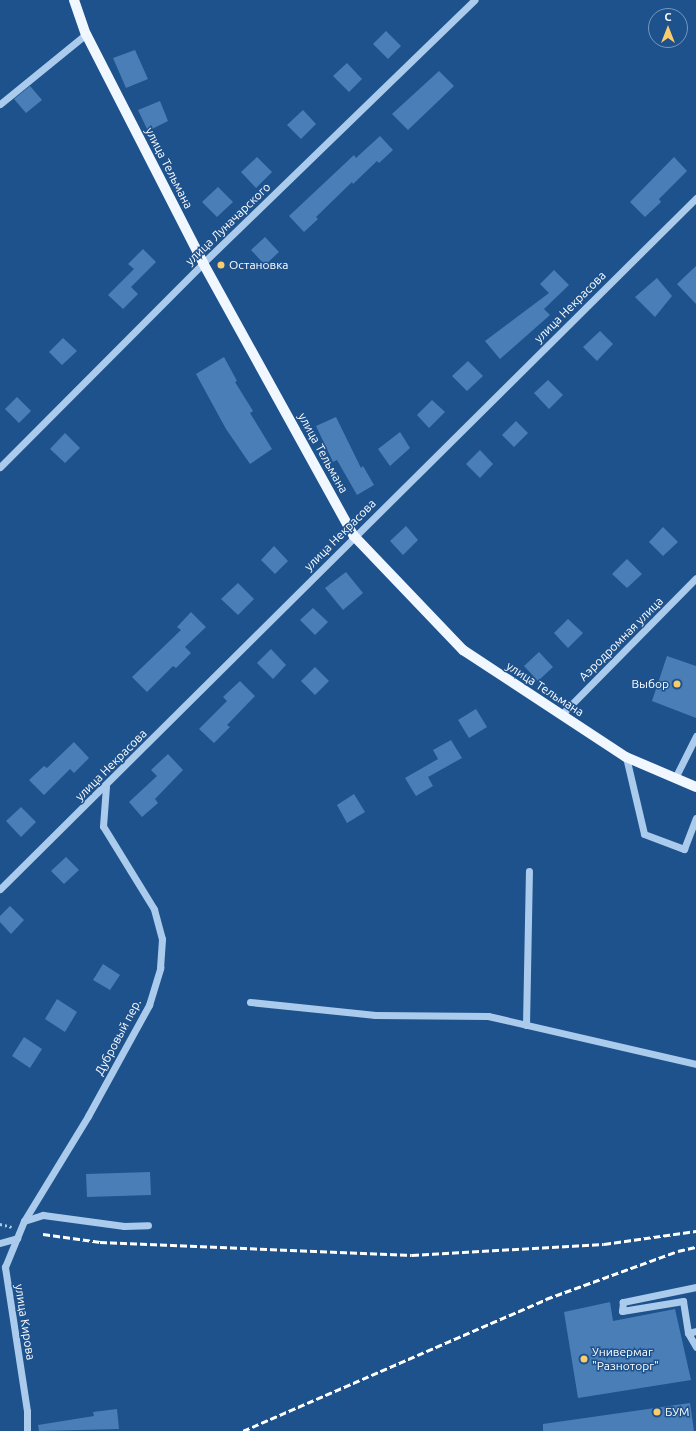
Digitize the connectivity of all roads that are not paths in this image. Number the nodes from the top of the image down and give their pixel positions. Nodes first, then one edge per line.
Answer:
1 (74, 0) edge
2 (474, 0) edge
3 (86, 34) junction
4 (0, 104) edge
5 (696, 198) edge
6 (203, 263) junction
7 (0, 468) edge
8 (354, 536) junction
9 (696, 578) edge
10 (561, 716) junction
11 (696, 736) edge
12 (626, 757) junction
13 (675, 778) junction
14 (106, 786) junction
15 (696, 787) edge
16 (696, 818) edge
17 (529, 872) dead end
18 (0, 889) edge
19 (250, 1002) dead end
20 (526, 1025) junction
21 (696, 1064) edge
22 (24, 1221) junction
23 (148, 1225) dead end
24 (17, 1238) junction
25 (0, 1243) edge
26 (696, 1288) edge
27 (696, 1331) edge
28 (688, 1333) junction
29 (696, 1347) edge
30 (26, 1431) edge

1 - 3 main road, улица Тельмана
2 - 6 street, улица Луначарского
3 - 4 street
3 - 6 main road, улица Тельмана
5 - 8 street, улица Некрасова
6 - 7 street, улица Луначарского
6 - 8 main road, улица Тельмана
8 - 10 main road, улица Тельмана
8 - 14 street, улица Некрасова
9 - 10 street, Аэродромная улица
10 - 12 main road, улица Тельмана
11 - 13 street
12 - 13 main road, улица Тельмана
12 - 16 street
13 - 15 main road, улица Тельмана
14 - 18 street, улица Некрасова
14 - 22 street, Дубровый пер.
17 - 20 street
19 - 20 street
20 - 21 street
22 - 23 street
22 - 24 street, улица Кирова
24 - 25 street
24 - 30 street, улица Кирова
26 - 28 street
27 - 28 street
28 - 29 street

